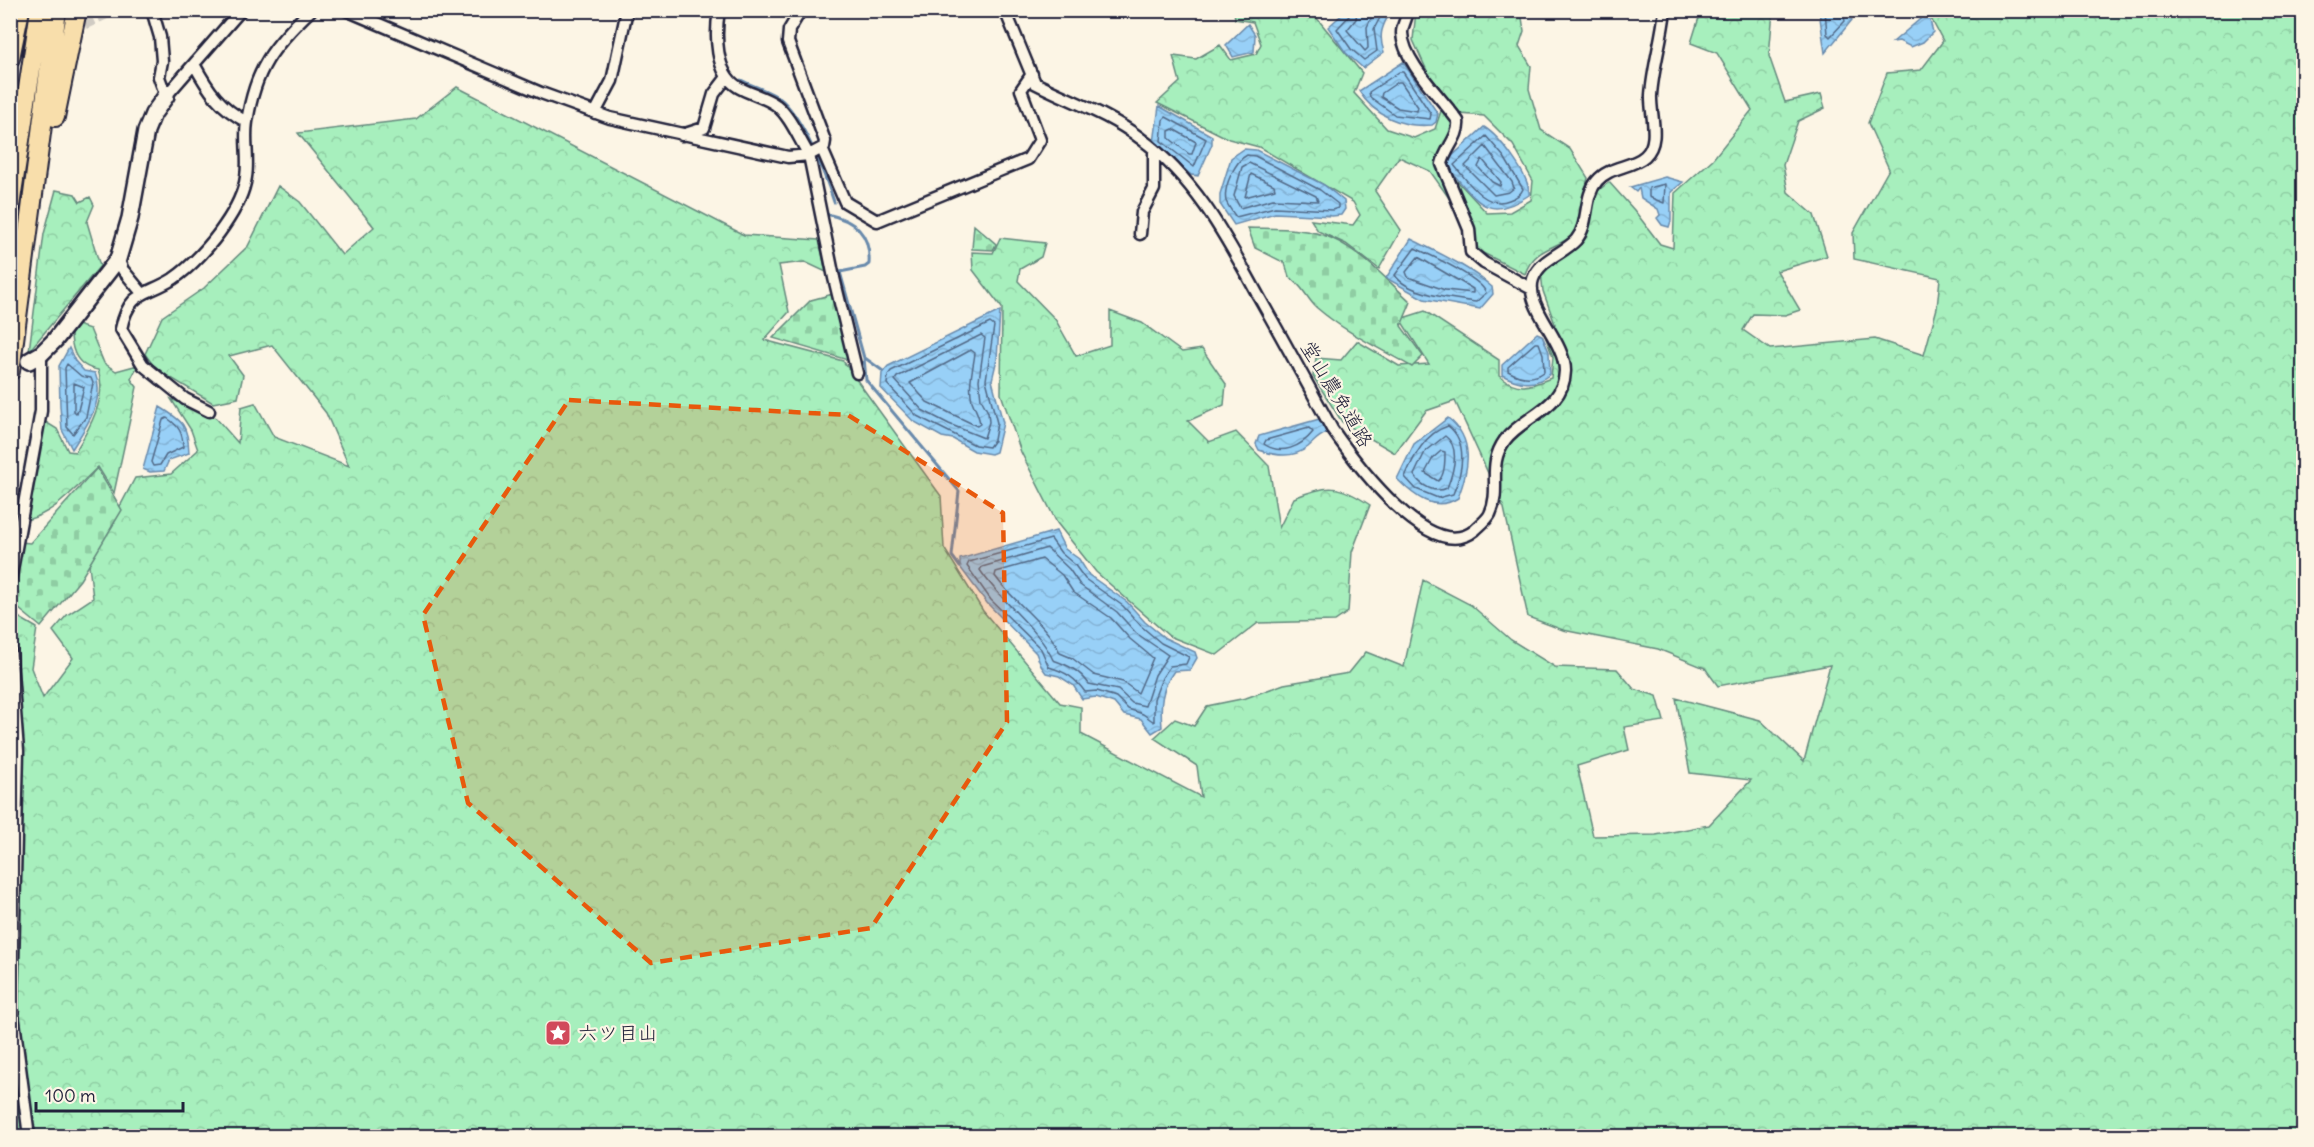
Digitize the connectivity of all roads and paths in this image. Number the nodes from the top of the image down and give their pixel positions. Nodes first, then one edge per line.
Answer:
1 (20, 10) edge
2 (40, 10) edge
3 (57, 10) edge
4 (77, 10) edge
5 (152, 10) edge
6 (241, 10) edge
7 (311, 10) edge
8 (346, 10) edge
9 (627, 10) edge
10 (719, 10) edge
11 (801, 10) edge
12 (1408, 10) edge
13 (1665, 10) edge
14 (1007, 12) edge
15 (10, 58) edge
16 (194, 64) junction
17 (727, 77) junction
18 (1033, 78) junction
19 (166, 96) junction
20 (595, 113) junction
21 (247, 122) junction
22 (682, 135) junction
23 (1154, 149) junction
24 (815, 152) junction
25 (10, 206) edge
26 (1140, 234) dead end
27 (26, 252) junction
28 (118, 260) junction
29 (1532, 289) junction
30 (142, 293) junction
31 (35, 358) joint
32 (10, 371) edge
33 (857, 373) dead end
34 (209, 411) dead end
35 (10, 581) edge
36 (10, 646) edge
37 (29, 1137) edge

1 - 15 highway
2 - 25 highway
3 - 27 highway
4 - 27 highway
5 - 19 street
6 - 16 street
7 - 21 street
8 - 20 street
9 - 20 street
10 - 17 street
11 - 24 street
12 - 29 street
13 - 29 street
14 - 18 street
16 - 19 street
16 - 21 street
17 - 22 street
17 - 24 street
18 - 23 street, 堂山農免道路
18 - 24 street
19 - 28 street
20 - 22 street
21 - 30 street
22 - 24 street
23 - 26 street
23 - 29 street, 堂山農免道路
24 - 33 street
27 - 32 highway
28 - 30 street
28 - 31 street
30 - 34 street
31 - 35 street
36 - 37 street

